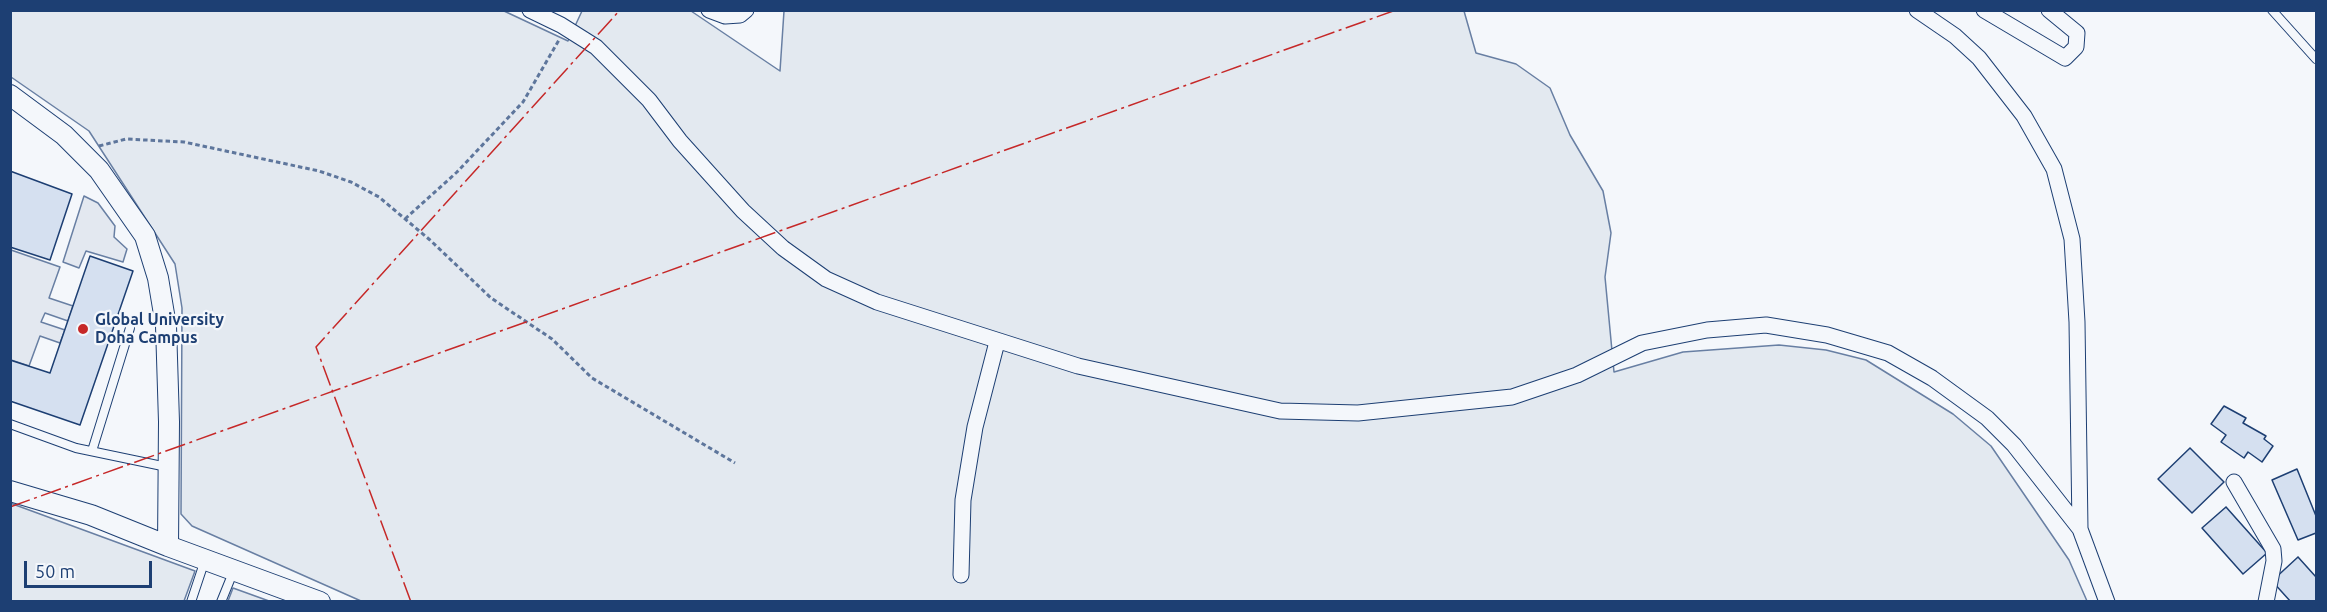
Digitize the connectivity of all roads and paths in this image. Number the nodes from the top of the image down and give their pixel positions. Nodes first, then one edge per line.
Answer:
1 (530, 10) edge
2 (709, 10) edge
3 (746, 10) edge
4 (1917, 10) edge
5 (1984, 10) edge
6 (2049, 10) edge
7 (2272, 10) edge
8 (563, 33) dead end
9 (2316, 59) edge
10 (10, 95) edge
11 (80, 152) junction
12 (405, 219) junction
13 (130, 328) dead end
14 (997, 342) junction
15 (10, 424) edge
16 (23, 431) junction
17 (10, 432) edge
18 (92, 451) junction
19 (735, 463) dead end
20 (169, 467) junction
21 (2234, 482) dead end
22 (10, 491) edge
23 (2079, 529) junction
24 (168, 546) junction
25 (206, 559) junction
26 (234, 569) junction
27 (961, 575) dead end
28 (191, 602) edge
29 (221, 602) edge
30 (320, 602) edge
31 (2107, 602) edge
32 (2266, 602) edge

1 - 14 street
2 - 3 street
4 - 23 street
5 - 6 street
7 - 9 lane
8 - 12 path
10 - 11 street
11 - 12 path
11 - 20 street
12 - 19 path
13 - 18 lane
14 - 23 street
14 - 27 street
15 - 16 lane
16 - 17 lane
16 - 18 lane
18 - 20 lane
20 - 24 street
21 - 32 street
22 - 24 street
23 - 31 street
24 - 25 street
25 - 26 street
25 - 28 lane
26 - 29 lane
26 - 30 street

